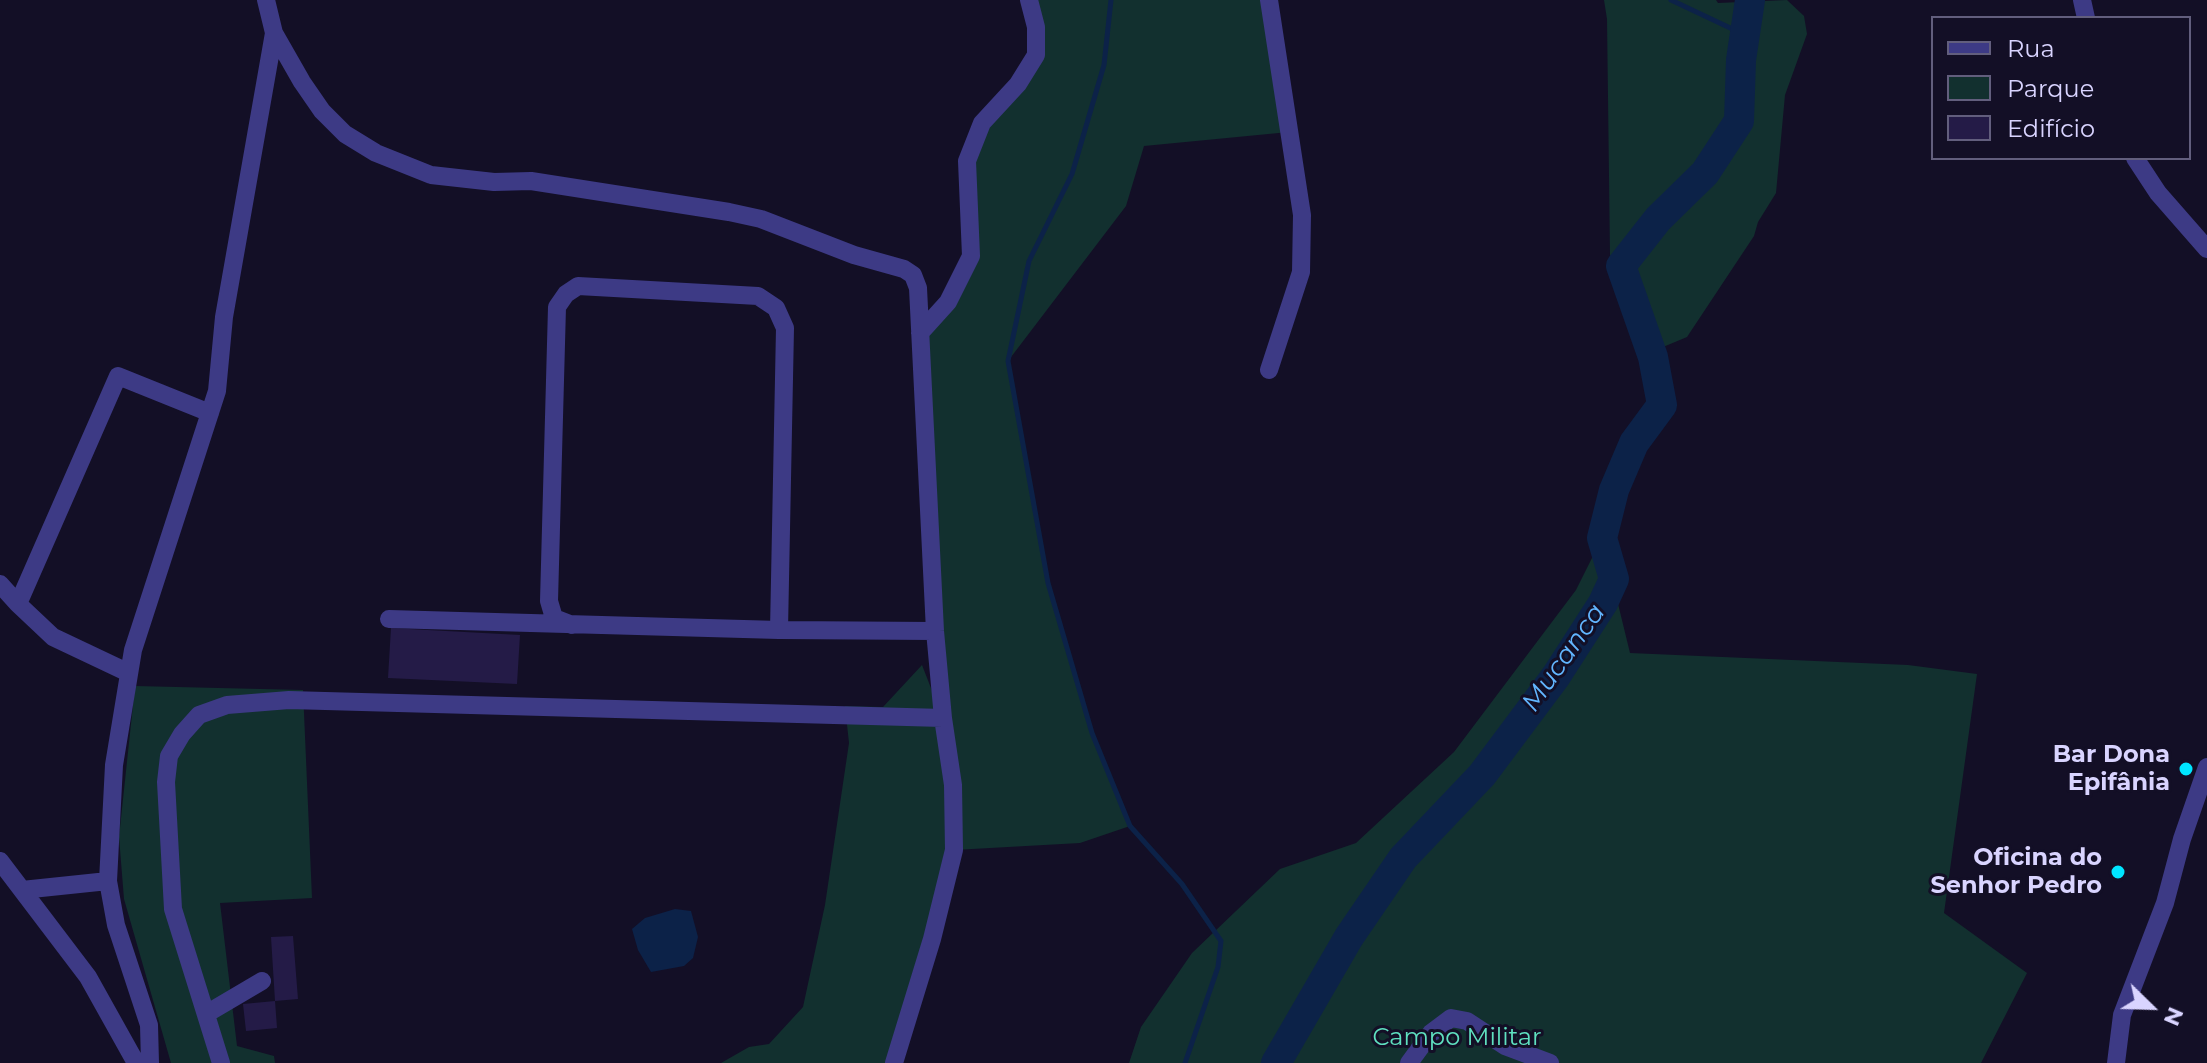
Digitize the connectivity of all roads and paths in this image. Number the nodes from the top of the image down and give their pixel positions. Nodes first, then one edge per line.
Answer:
1 (266, 0) edge
2 (1029, 0) edge
3 (1269, 0) edge
4 (274, 33) junction
5 (2136, 160) edge
6 (2207, 249) edge
7 (920, 333) junction
8 (1269, 370) dead end
9 (210, 413) junction
10 (0, 584) edge
11 (18, 604) junction
12 (389, 619) dead end
13 (572, 625) junction
14 (779, 630) junction
15 (935, 631) junction
16 (129, 673) junction
17 (943, 718) junction
18 (2207, 767) edge
19 (0, 861) edge
20 (108, 881) junction
21 (22, 890) junction
22 (262, 981) dead end
23 (206, 1014) junction
24 (136, 1063) edge
25 (150, 1063) edge
26 (221, 1063) edge
27 (894, 1063) edge
28 (1409, 1063) edge
29 (1550, 1063) edge
30 (2116, 1063) edge

1 - 4 street
2 - 7 street
3 - 8 street
4 - 7 street
4 - 9 street
5 - 6 street
7 - 15 street
9 - 11 street
9 - 16 street
10 - 11 street
11 - 16 street
12 - 13 street
13 - 14 street
13 - 14 street
14 - 15 street
15 - 17 street
16 - 20 street
17 - 23 street
17 - 27 street
18 - 30 street
19 - 21 street
20 - 21 street
20 - 25 street
21 - 24 street
22 - 23 street
23 - 26 street
28 - 29 street

